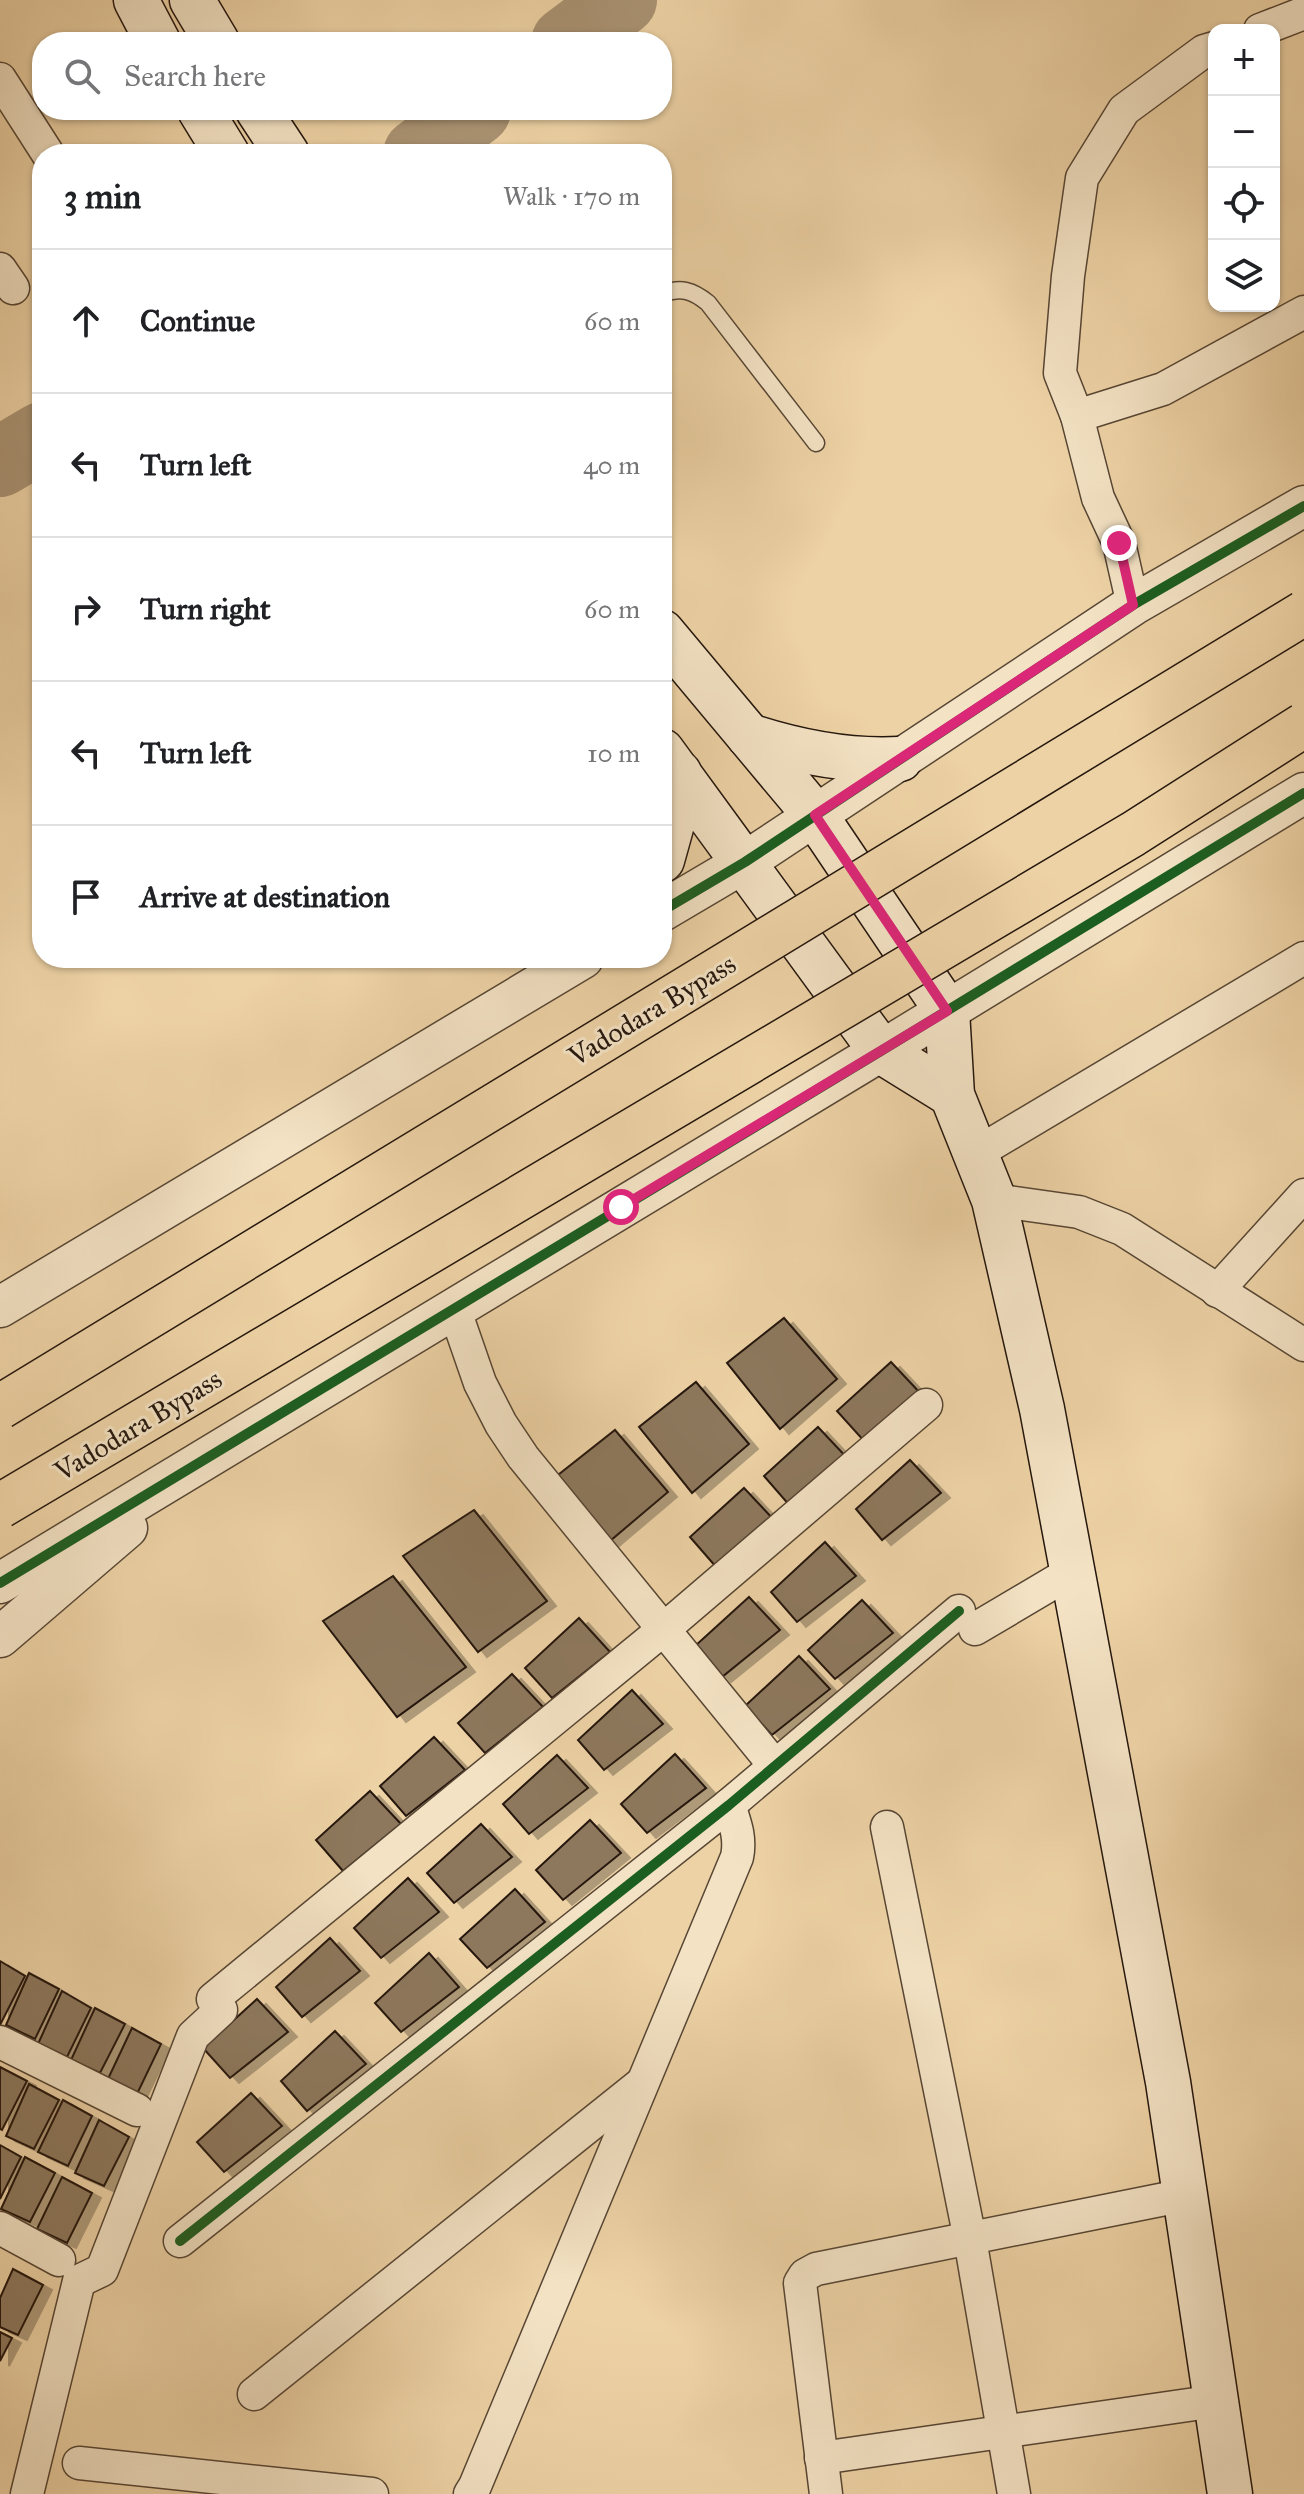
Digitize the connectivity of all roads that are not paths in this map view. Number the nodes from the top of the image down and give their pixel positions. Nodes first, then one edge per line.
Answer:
1 (136, 0) edge
2 (195, 1) edge
3 (1304, 13) edge
4 (1276, 24) edge
5 (153, 32) edge
6 (212, 32) edge
7 (1208, 50) edge
8 (0, 79) edge
9 (206, 120) edge
10 (265, 120) edge
11 (42, 144) edge
12 (221, 144) edge
13 (281, 144) edge
14 (672, 290) edge
15 (1304, 312) edge
16 (1077, 416) junction
17 (816, 443) dead end
18 (1304, 506) edge
19 (1133, 605) junction
20 (1304, 613) edge
21 (672, 644) edge
22 (1304, 725) edge
23 (749, 736) junction
24 (900, 759) junction
25 (672, 765) edge
26 (1304, 793) edge
27 (815, 815) junction
28 (745, 862) junction
29 (672, 905) edge
30 (1304, 958) edge
31 (566, 968) edge
32 (947, 1011) junction
33 (881, 1051) junction
34 (952, 1095) junction
35 (975, 1154) junction
36 (1304, 1195) edge
37 (994, 1200) junction
38 (1217, 1291) junction
39 (0, 1307) edge
40 (454, 1308) junction
41 (1304, 1345) edge
42 (926, 1405) dead end
43 (0, 1407) edge
44 (219, 1451) junction
45 (0, 1506) edge
46 (1073, 1571) junction
47 (0, 1583) edge
48 (664, 1629) junction
49 (0, 1637) edge
50 (775, 1766) junction
51 (729, 1805) junction
52 (887, 1827) dead end
53 (0, 2042) edge
54 (644, 2082) junction
55 (137, 2110) dead end
56 (1185, 2195) junction
57 (0, 2228) edge
58 (970, 2239) junction
59 (180, 2241) dead end
60 (59, 2260) dead end
61 (254, 2394) dead end
62 (1216, 2401) junction
63 (1003, 2430) junction
64 (821, 2458) junction
65 (79, 2463) dead end
66 (27, 2494) edge
67 (372, 2494) edge
68 (470, 2494) edge
69 (826, 2494) edge
70 (1014, 2494) edge
71 (1230, 2494) edge

1 - 5 main road
2 - 6 main road
3 - 4 street
7 - 16 street
8 - 11 street
9 - 12 main road
10 - 13 main road
14 - 17 lane
15 - 16 street
16 - 19 street
18 - 19 street
19 - 24 street
20 - 43 highway, Vadodara Bypass, bridge
21 - 23 main road
22 - 45 highway, Vadodara Bypass, bridge
23 - 24 main road
23 - 27 main road
24 - 27 street
25 - 28 main road
26 - 32 street
27 - 28 street
27 - 32 main road
28 - 29 street
28 - 33 main road
30 - 35 street
31 - 39 street
32 - 33 street
32 - 34 main road
33 - 34 main road
33 - 40 street
34 - 35 main road
35 - 37 main road
36 - 38 street
37 - 38 street
37 - 46 main road
38 - 41 street
40 - 44 street
40 - 48 street
42 - 48 street
44 - 47 street
44 - 49 street
46 - 50 street
46 - 56 main road
48 - 50 street
48 - 66 street
50 - 51 street
51 - 54 street
51 - 59 street
52 - 58 street
53 - 55 street
54 - 61 street
54 - 68 street
56 - 58 street
56 - 62 main road
57 - 60 street
58 - 63 street
58 - 64 street
62 - 63 street
62 - 71 main road
63 - 64 street
63 - 70 street
64 - 69 street
65 - 67 street

